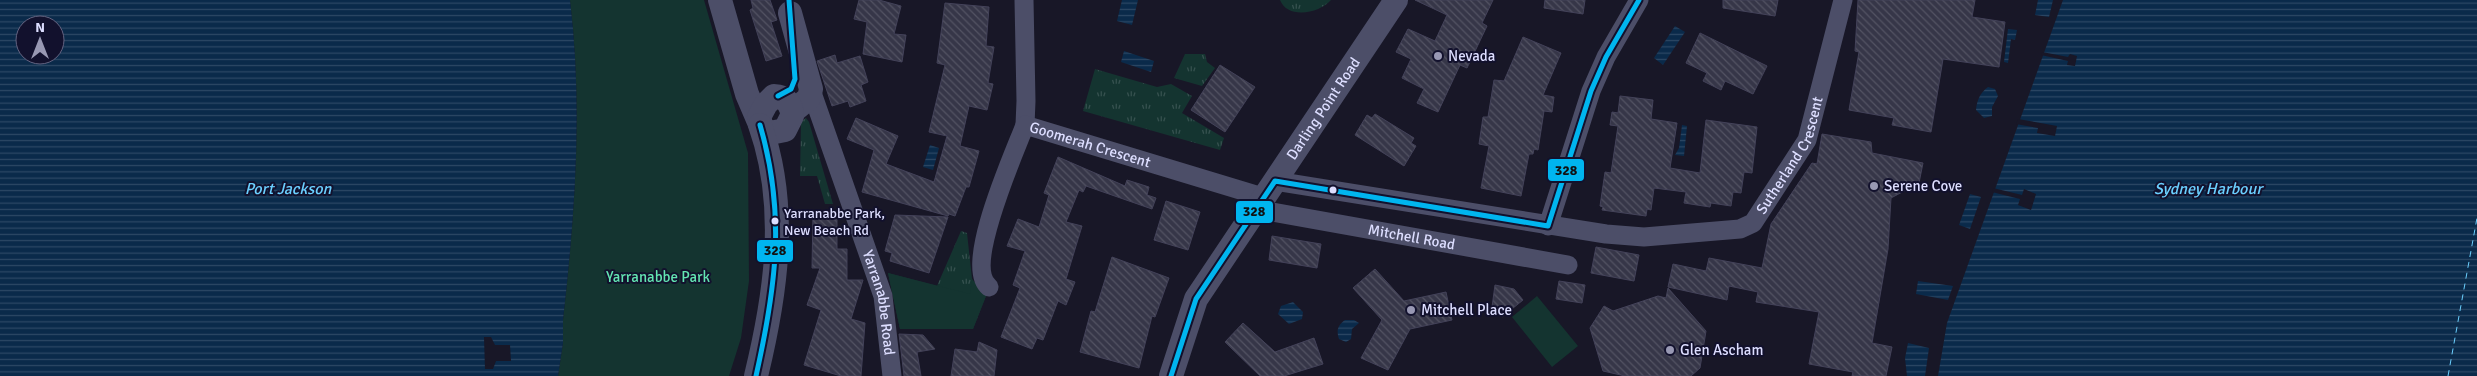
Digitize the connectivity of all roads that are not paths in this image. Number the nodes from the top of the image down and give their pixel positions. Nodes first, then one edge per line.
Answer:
1 (720, 0) edge
2 (1024, 0) edge
3 (1396, 0) edge
4 (1639, 0) edge
5 (1843, 0) edge
6 (790, 6) edge
7 (731, 36) junction
8 (790, 101) junction
9 (759, 124) junction
10 (1024, 125) junction
11 (1264, 196) junction
12 (776, 210) junction
13 (1548, 226) junction
14 (1568, 265) dead end
15 (989, 287) dead end
16 (756, 376) edge
17 (892, 376) edge
18 (1171, 376) edge

1 - 7 street
2 - 10 street
3 - 11 street, Darling Point Road
4 - 13 street
5 - 13 street, Sutherland Crescent
6 - 8 street, Yarranabbe Road
7 - 8 street
7 - 9 street
8 - 9 street
8 - 9 street
8 - 12 street
8 - 17 street, Yarranabbe Road
9 - 12 street
10 - 11 street, Goomerah Crescent
10 - 15 street, Goomerah Crescent
11 - 13 street, Sutherland Crescent
11 - 14 street, Mitchell Road
11 - 18 street, Darling Point Road
12 - 16 street

